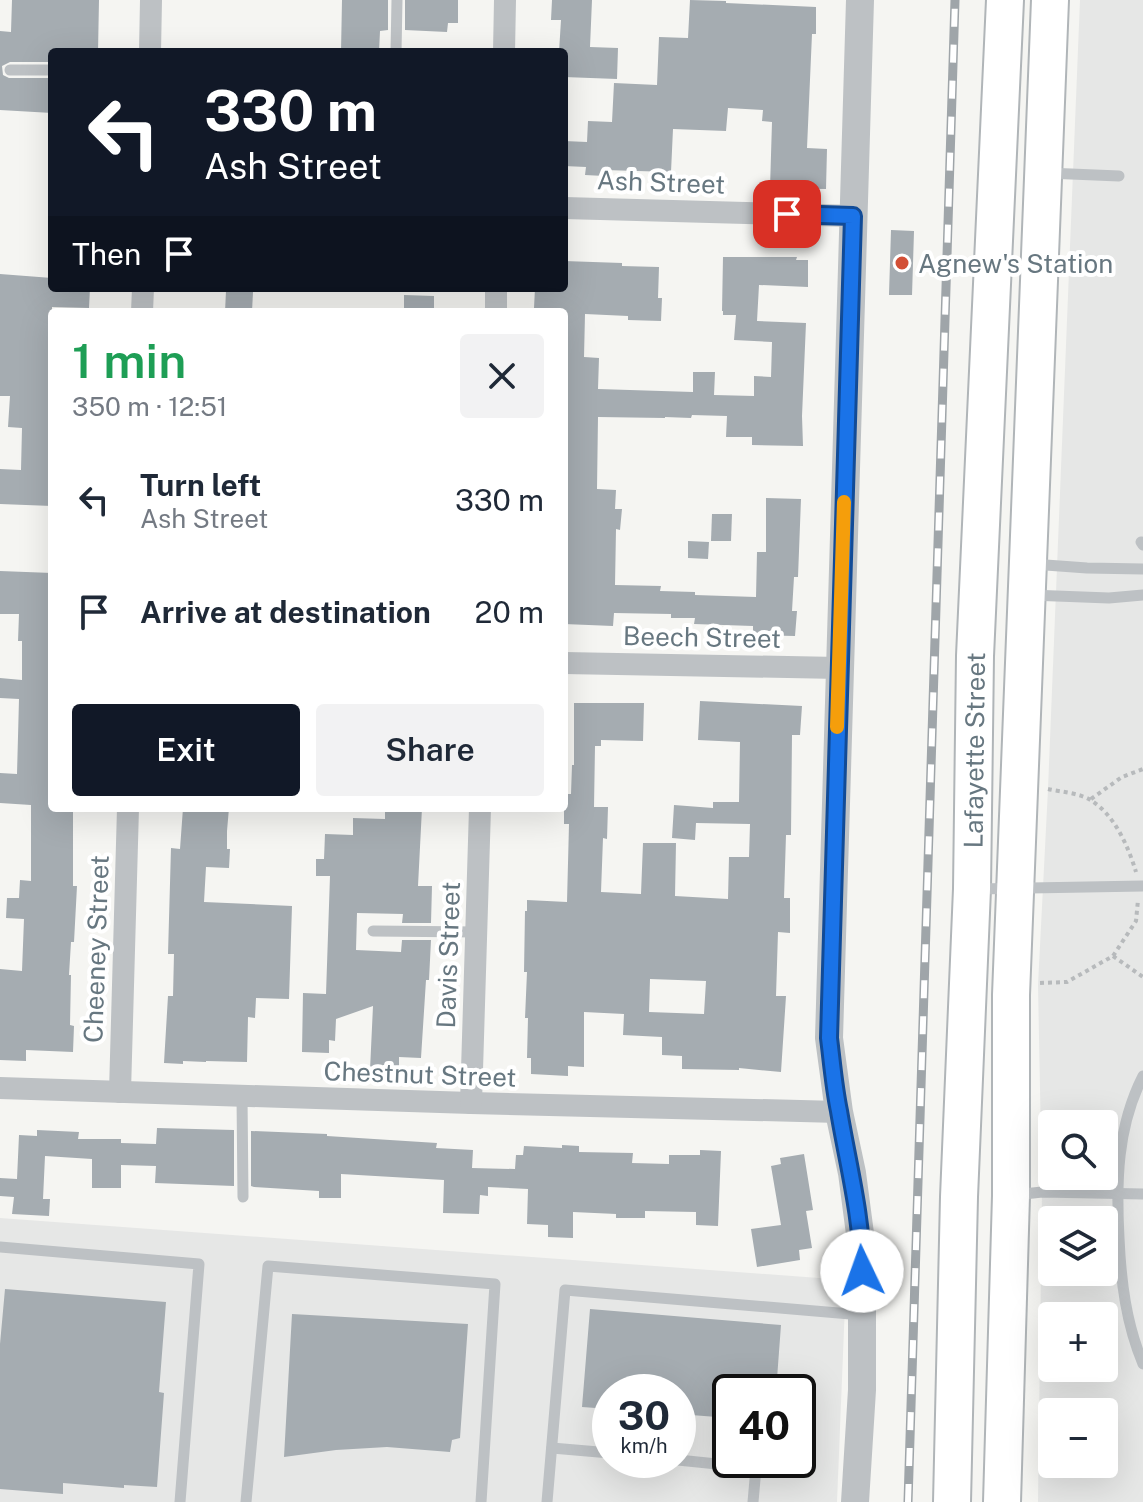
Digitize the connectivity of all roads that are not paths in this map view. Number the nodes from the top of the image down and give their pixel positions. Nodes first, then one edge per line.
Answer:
1 (151, 0) edge
2 (397, 0) edge
3 (505, 0) edge
4 (860, 0) edge
5 (1005, 0) edge
6 (1050, 0) edge
7 (150, 48) edge
8 (396, 48) edge
9 (504, 48) edge
10 (10, 70) dead end
11 (48, 70) edge
12 (1043, 172) junction
13 (1119, 176) dead end
14 (568, 208) edge
15 (853, 216) junction
16 (1143, 569) edge
17 (1026, 579) junction
18 (1143, 595) edge
19 (568, 663) edge
20 (839, 668) junction
21 (128, 812) edge
22 (480, 812) edge
23 (1143, 886) edge
24 (1015, 887) junction
25 (972, 889) junction
26 (373, 931) dead end
27 (476, 932) junction
28 (1143, 1076) edge
29 (0, 1088) edge
30 (120, 1092) junction
31 (242, 1096) junction
32 (471, 1103) junction
33 (839, 1112) junction
34 (1116, 1193) junction
35 (1143, 1194) edge
36 (1011, 1196) junction
37 (243, 1197) dead end
38 (0, 1247) edge
39 (862, 1315) junction
40 (1143, 1364) edge
41 (552, 1448) junction
42 (592, 1451) edge
43 (696, 1462) edge
44 (180, 1502) edge
45 (246, 1502) edge
46 (481, 1502) edge
47 (547, 1502) edge
48 (753, 1502) edge
49 (855, 1502) edge
50 (952, 1502) edge
51 (1002, 1502) edge

1 - 7 street
2 - 8 lane
3 - 9 street
4 - 15 street
5 - 25 main road, Lafayette Street
6 - 12 main road, Lafayette Street
10 - 11 lane
12 - 13 lane
12 - 17 main road, Lafayette Street
14 - 15 street, Ash Street
15 - 20 street
16 - 17 lane
17 - 18 lane
17 - 24 main road, Lafayette Street
19 - 20 street, Beech Street
20 - 33 street
21 - 30 street, Cheeney Street
22 - 27 street, Davis Street
23 - 24 lane
24 - 25 lane
24 - 36 main road, Lafayette Street
25 - 50 main road, Lafayette Street
26 - 27 lane
27 - 32 street, Davis Street
28 - 34 lane
29 - 30 street, Chestnut Street
30 - 31 street, Chestnut Street
31 - 32 street, Chestnut Street
31 - 37 lane
32 - 33 street, Chestnut Street
33 - 39 street
34 - 35 lane
34 - 36 lane
34 - 40 lane
36 - 51 main road, Lafayette Street
38 - 44 lane
39 - 41 lane
39 - 49 street
41 - 42 lane
41 - 47 lane
43 - 48 lane
45 - 46 lane

